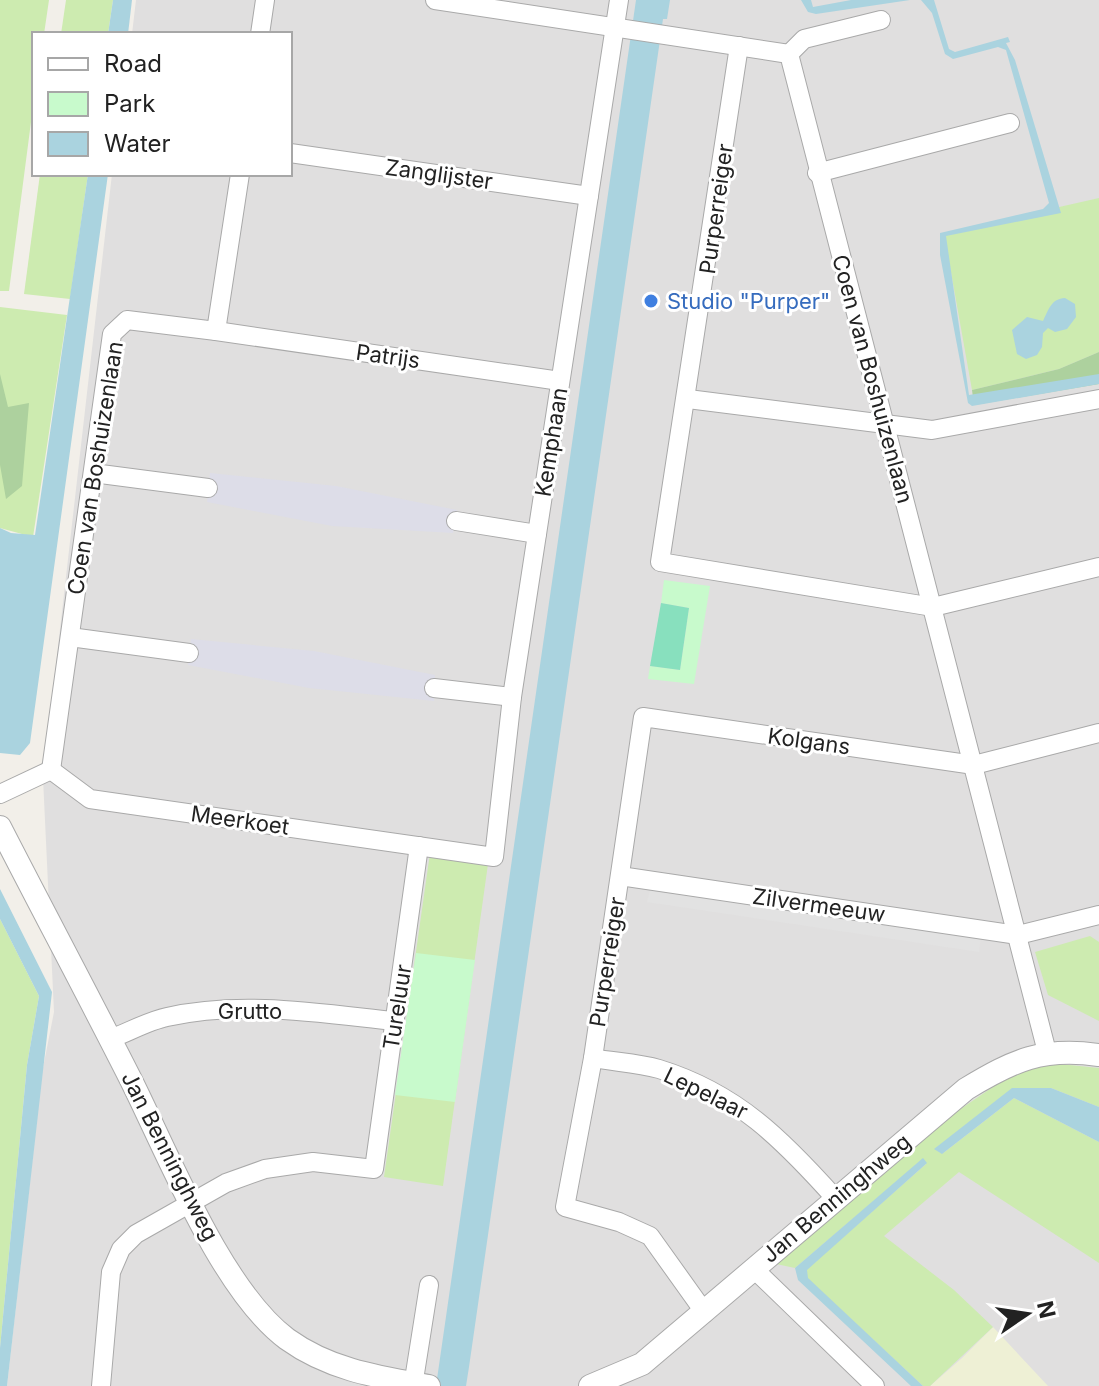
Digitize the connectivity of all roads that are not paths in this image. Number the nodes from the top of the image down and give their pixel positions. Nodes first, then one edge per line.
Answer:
1 (265, 0) edge
2 (435, 0) edge
3 (619, 0) edge
4 (881, 20) dead end
5 (622, 29) junction
6 (260, 32) edge
7 (739, 46) junction
8 (789, 54) junction
9 (1010, 123) dead end
10 (292, 153) edge
11 (817, 173) junction
12 (240, 176) edge
13 (589, 196) junction
14 (216, 331) junction
15 (560, 381) junction
16 (688, 399) junction
17 (1099, 399) edge
18 (887, 426) junction
19 (93, 473) junction
20 (208, 488) dead end
21 (456, 521) dead end
22 (537, 534) junction
23 (1099, 567) edge
24 (933, 607) junction
25 (70, 637) junction
26 (189, 653) dead end
27 (434, 688) dead end
28 (512, 697) junction
29 (643, 717) joint
30 (1099, 733) edge
31 (974, 765) junction
32 (51, 770) junction
33 (0, 794) edge
34 (0, 827) edge
35 (419, 846) junction
36 (494, 857) joint
37 (620, 876) junction
38 (1099, 915) edge
39 (1018, 935) junction
40 (393, 1021) junction
41 (110, 1039) junction
42 (1047, 1052) junction
43 (1099, 1055) edge
44 (593, 1058) junction
45 (835, 1198) junction
46 (192, 1202) junction
47 (753, 1268) junction
48 (429, 1285) dead end
49 (705, 1313) junction
50 (420, 1385) edge
51 (101, 1386) edge
52 (590, 1386) edge
53 (875, 1386) edge

1 - 6 street
2 - 5 street
3 - 5 street, Kemphaan
4 - 8 street
5 - 7 street
5 - 13 street, Kemphaan
7 - 8 street
7 - 16 street, Purperreiger
8 - 11 street, Coen van Boshuizenlaan
9 - 11 street
10 - 13 street, Zanglijster
11 - 18 street, Coen van Boshuizenlaan
12 - 14 street
13 - 15 street, Kemphaan
14 - 15 street, Patrijs
14 - 19 street, Coen van Boshuizenlaan
15 - 22 street, Kemphaan
16 - 18 street
16 - 24 street, Purperreiger
17 - 18 street
18 - 24 street, Coen van Boshuizenlaan
19 - 20 street
19 - 25 street, Coen van Boshuizenlaan
21 - 22 street
22 - 28 street, Kemphaan
23 - 24 street
24 - 31 street, Coen van Boshuizenlaan
25 - 26 street
25 - 32 street, Coen van Boshuizenlaan
27 - 28 street
28 - 36 street, Kemphaan
29 - 31 street, Kolgans
29 - 37 street, Purperreiger
30 - 31 street
31 - 39 street, Coen van Boshuizenlaan
32 - 33 street
32 - 35 street, Meerkoet
34 - 41 street, Jan Benninghweg
35 - 36 street, Meerkoet
35 - 40 street, Tureluur
37 - 39 street, Zilvermeeuw
37 - 44 street, Purperreiger
38 - 39 street
39 - 42 street, Coen van Boshuizenlaan
40 - 41 street, Grutto
40 - 46 street, Tureluur
41 - 46 street, Jan Benninghweg
42 - 43 street, Jan Benninghweg
42 - 45 street, Jan Benninghweg
44 - 45 street, Lepelaar
44 - 49 street, Purperreiger
45 - 47 street, Jan Benninghweg
46 - 50 street, Jan Benninghweg
46 - 51 street
47 - 49 street, Jan Benninghweg
47 - 53 street
48 - 50 street
49 - 52 street, Jan Benninghweg

